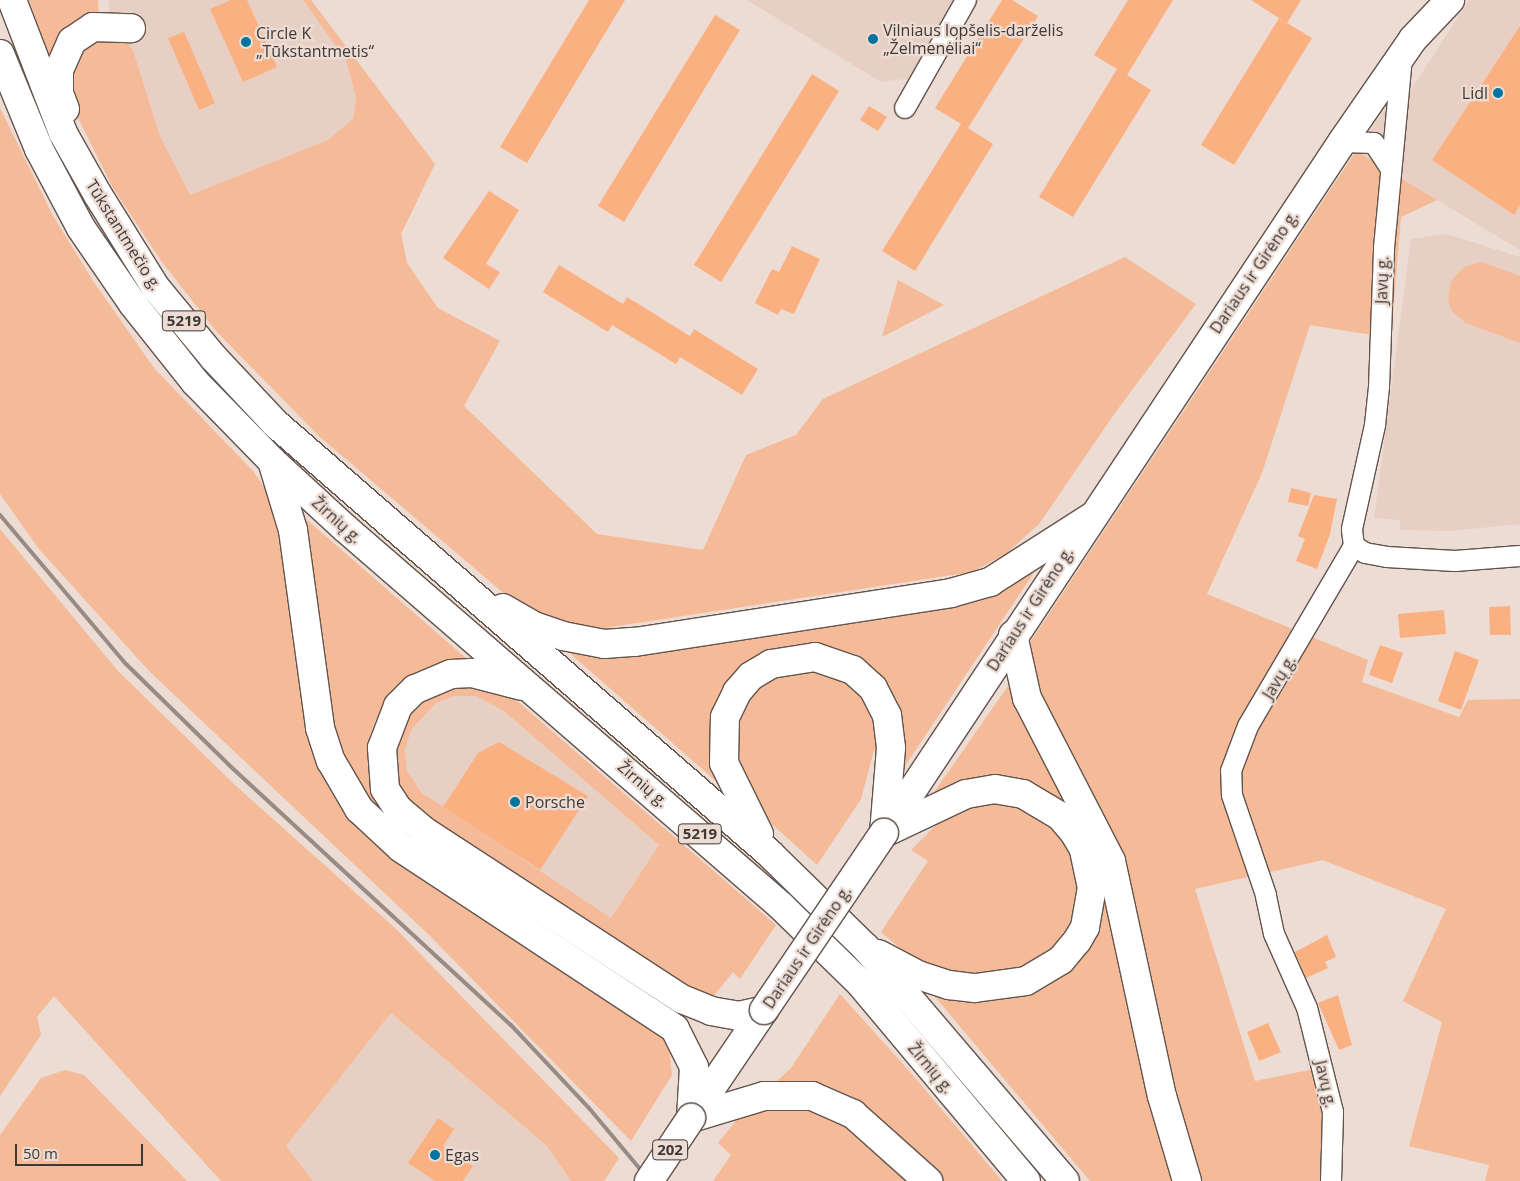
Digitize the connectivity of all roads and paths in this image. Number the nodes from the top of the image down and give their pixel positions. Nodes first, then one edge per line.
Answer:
1 (12, 0) edge
2 (966, 0) edge
3 (1428, 0) edge
4 (1450, 0) edge
5 (131, 28) dead end
6 (1408, 47) junction
7 (0, 54) edge
8 (905, 108) dead end
9 (1342, 142) junction
10 (1390, 168) junction
11 (98, 195) junction
12 (272, 461) junction
13 (1090, 518) junction
14 (1354, 546) junction
15 (1520, 556) edge
16 (447, 576) junction
17 (1013, 635) junction
18 (535, 691) junction
19 (884, 833) junction
20 (770, 853) junction
21 (866, 948) junction
22 (764, 1010) junction
23 (691, 1118) junction
24 (649, 1181) edge
25 (928, 1181) edge
26 (1026, 1181) edge
27 (1065, 1181) edge
28 (1187, 1181) edge
29 (1331, 1181) edge

1 - 11 main road, Tūkstantmečio g. / 5219
2 - 8 street
3 - 6 main road, Dariaus ir Girėno g.
4 - 6 main road, Dariaus ir Girėno g.
5 - 11 main road
6 - 9 main road, Dariaus ir Girėno g.
6 - 10 street, Javų g.
7 - 12 main road, Tūkstantmečio g. / 5219
9 - 10 street
9 - 13 main road, Dariaus ir Girėno g.
10 - 14 street, Javų g.
11 - 16 main road, Tūkstantmečio g. / 5219
12 - 18 main road, Žirnių g. / 5219
12 - 23 main road
13 - 16 main road
13 - 17 main road, Dariaus ir Girėno g.
14 - 15 street
14 - 29 street, Javų g.
16 - 20 main road, Žirnių g. / 5219
17 - 19 main road, Dariaus ir Girėno g.
17 - 28 main road
18 - 22 main road
18 - 26 main road, Žirnių g. / 5219
19 - 20 main road
19 - 21 main road
19 - 22 main road, Dariaus ir Girėno g., bridge
20 - 21 main road, Žirnių g. / 5219
21 - 27 main road, Žirnių g. / 5219
22 - 23 main road, Dariaus ir Girėno g.
23 - 24 main road, Dariaus ir Girėno g. / 202, bridge
23 - 25 main road

